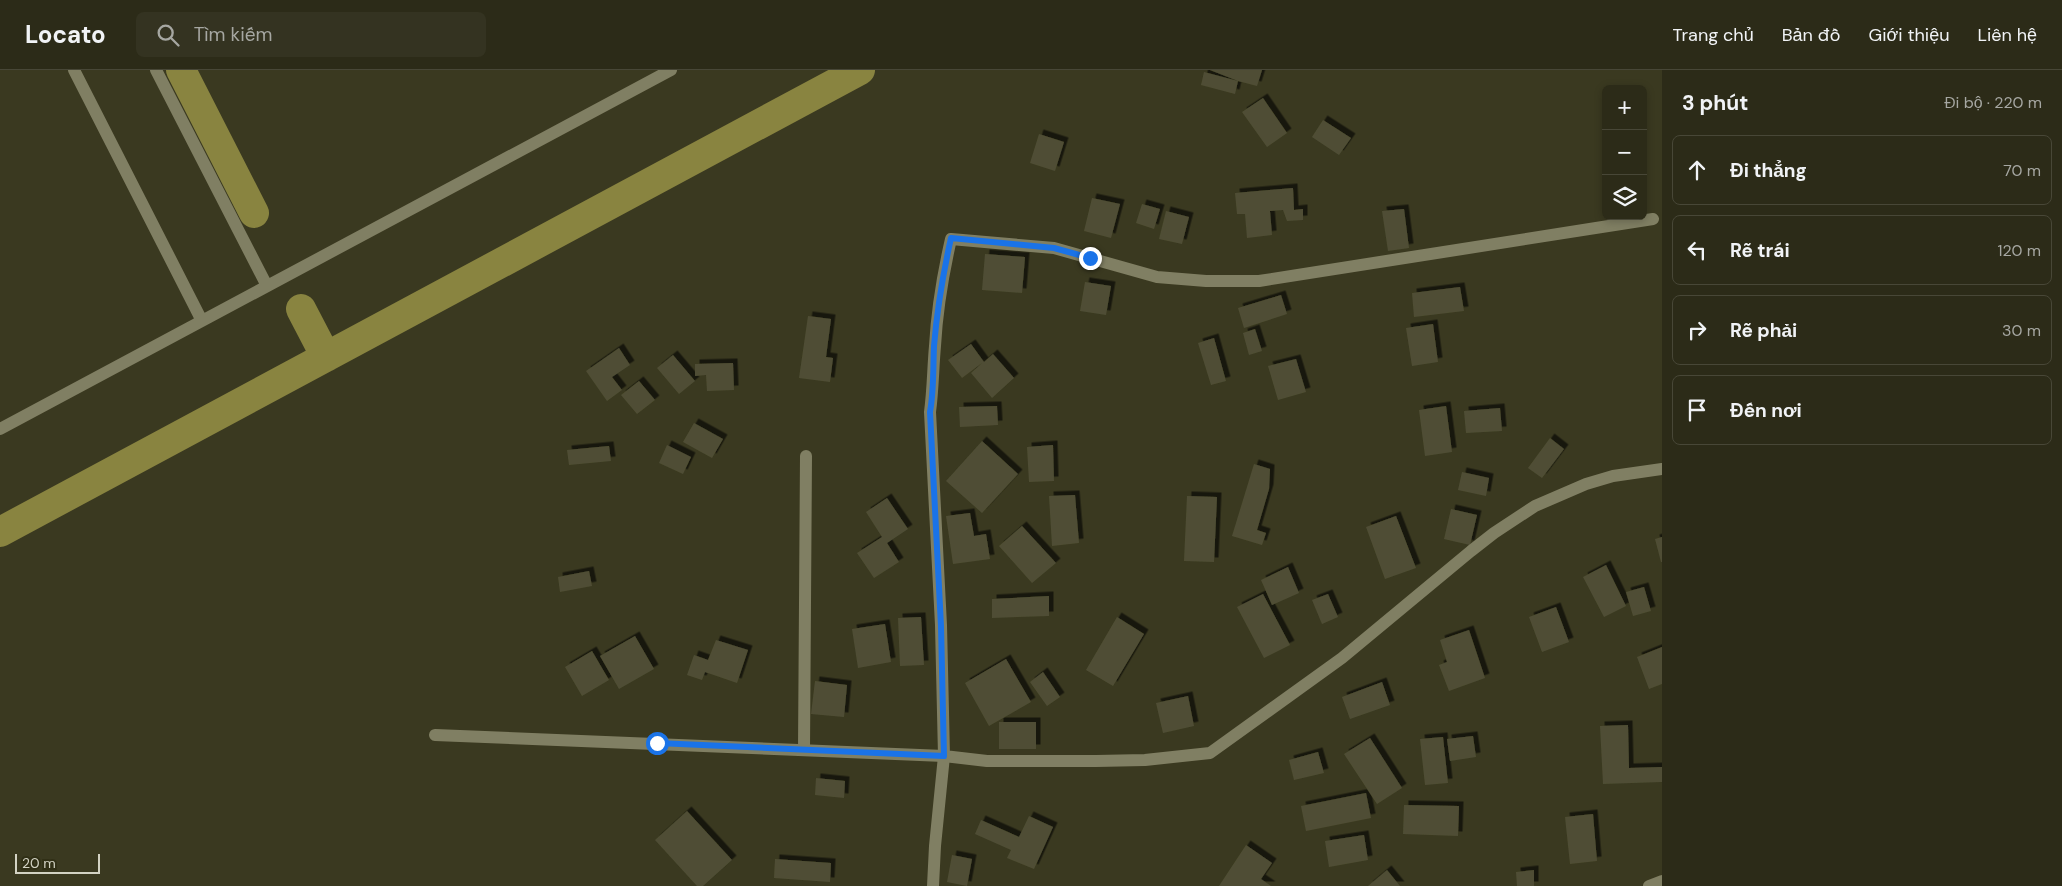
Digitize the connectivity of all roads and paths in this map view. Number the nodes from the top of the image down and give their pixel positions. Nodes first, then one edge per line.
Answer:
1 (74, 70) edge
2 (156, 70) edge
3 (671, 70) edge
4 (1653, 219) dead end
5 (267, 286) junction
6 (202, 321) junction
7 (0, 429) edge
8 (806, 456) dead end
9 (1662, 469) edge
10 (435, 735) dead end
11 (804, 750) junction
12 (944, 756) junction
13 (1662, 881) edge
14 (933, 886) edge
15 (1649, 886) edge

1 - 6 street
2 - 5 street
3 - 5 street
4 - 12 street
5 - 6 street
6 - 7 street
8 - 11 street
9 - 12 street
10 - 11 street
11 - 12 street
12 - 14 street
13 - 15 street

